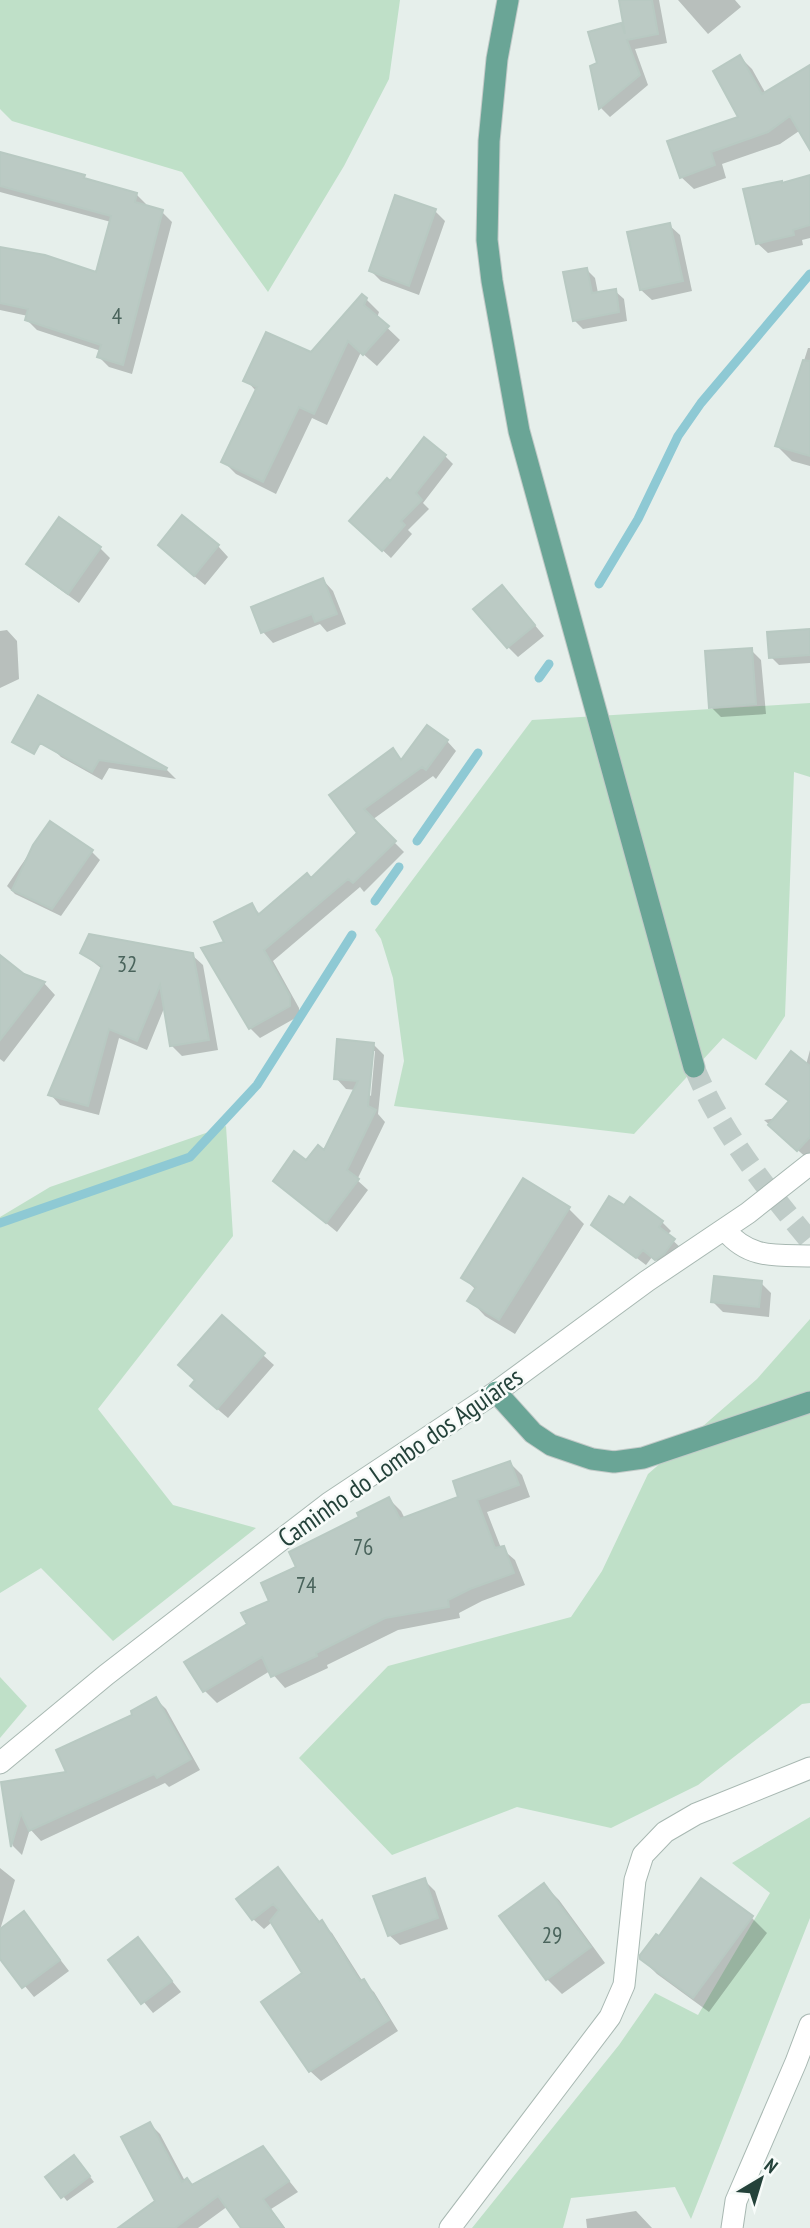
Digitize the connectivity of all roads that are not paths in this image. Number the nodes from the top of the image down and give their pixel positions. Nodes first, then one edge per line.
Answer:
1 (508, 0) edge
2 (694, 1066) tunnel mouth
3 (810, 1164) edge
4 (725, 1230) junction
5 (810, 1256) edge
6 (496, 1392) junction
7 (810, 1402) edge
8 (0, 1763) edge
9 (810, 1768) edge
10 (810, 2025) edge
11 (450, 2228) edge
12 (732, 2228) edge

1 - 2 main road
3 - 4 street, Caminho do Lombo dos Aguiares
4 - 5 street
4 - 6 street, Caminho do Lombo dos Aguiares
6 - 7 main road
6 - 8 street, Caminho do Lombo dos Aguiares
9 - 11 street
10 - 12 street

